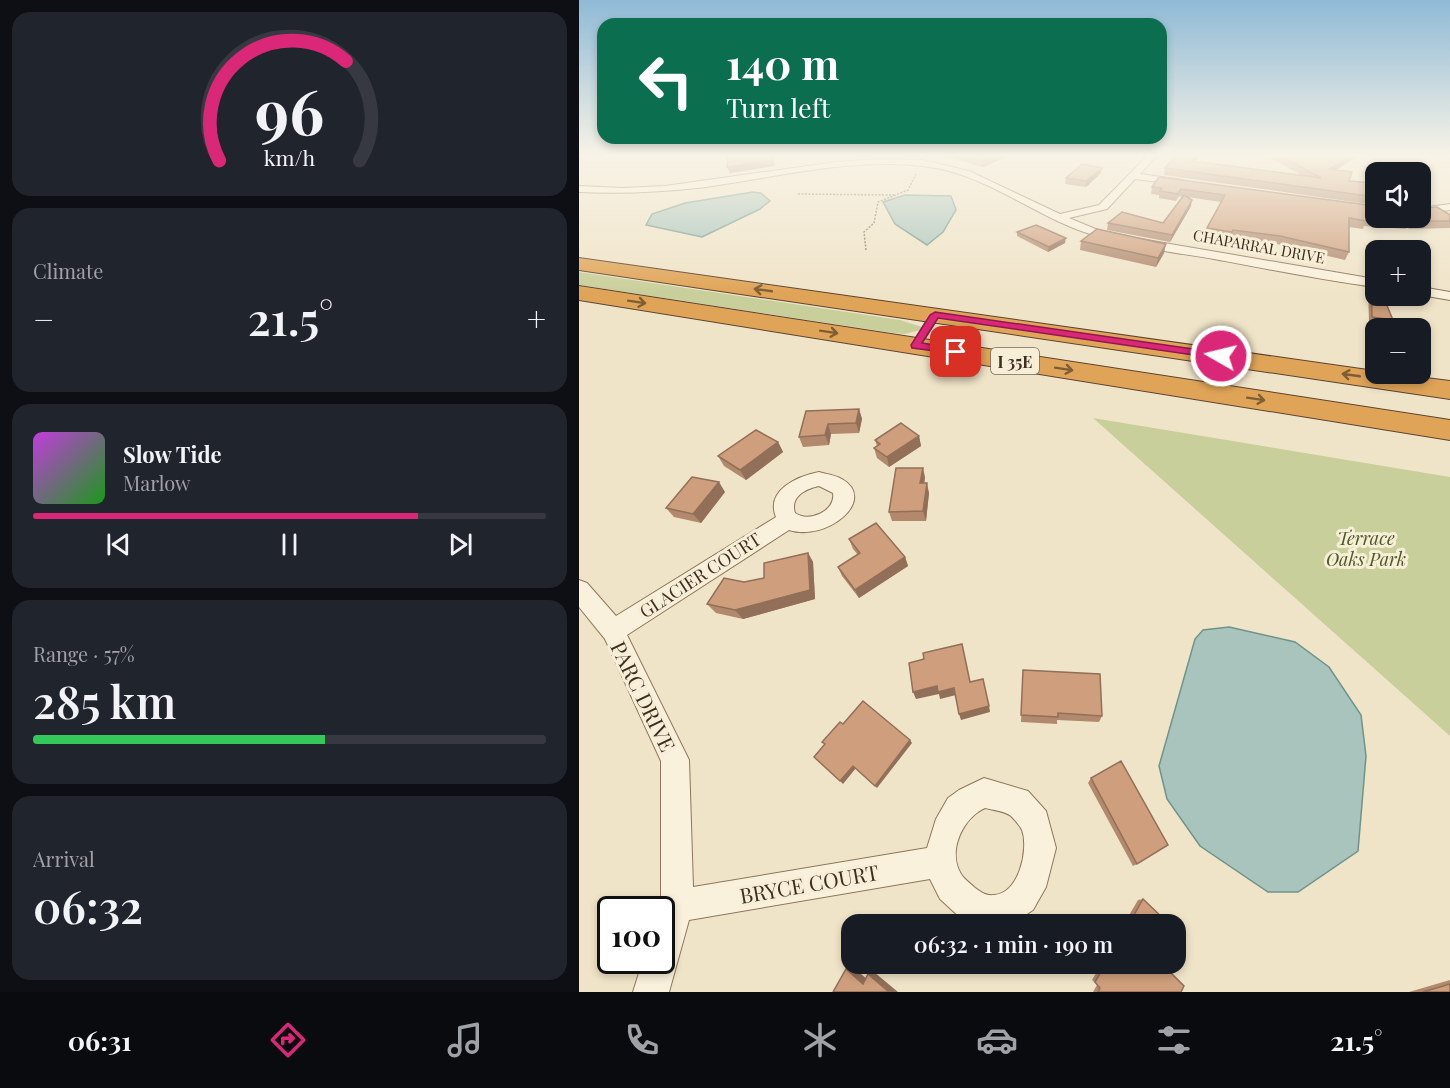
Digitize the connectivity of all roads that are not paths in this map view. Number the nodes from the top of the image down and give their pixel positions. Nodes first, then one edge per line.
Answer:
1 (1021, 200) edge
2 (1110, 200) edge
3 (1450, 207) edge
4 (1431, 210) edge
5 (1058, 218) junction
6 (579, 264) edge
7 (1365, 282) edge
8 (579, 293) edge
9 (1431, 293) edge
10 (1450, 296) edge
11 (935, 315) junction
12 (916, 345) junction
13 (1450, 390) edge
14 (1450, 430) edge
15 (788, 519) dead end
16 (579, 590) edge
17 (613, 631) junction
18 (942, 861) dead end
19 (677, 906) junction
20 (675, 912) edge
21 (656, 974) edge
22 (651, 992) edge

1 - 5 street, CHAPARRAL DRIVE
2 - 5 street
3 - 4 street
5 - 7 street, CHAPARRAL DRIVE
11 -> 6 highway, I 35E
8 -> 12 highway, I 35E
9 - 10 street
11 - 12 lane
13 -> 11 highway, I 35E
12 -> 14 highway, I 35E
15 - 17 street, GLACIER COURT
16 - 17 street, PARC DRIVE
17 - 19 street, PARC DRIVE
18 - 19 street, BRYCE COURT
19 - 20 street, PARC DRIVE
21 - 22 street, PARC DRIVE

